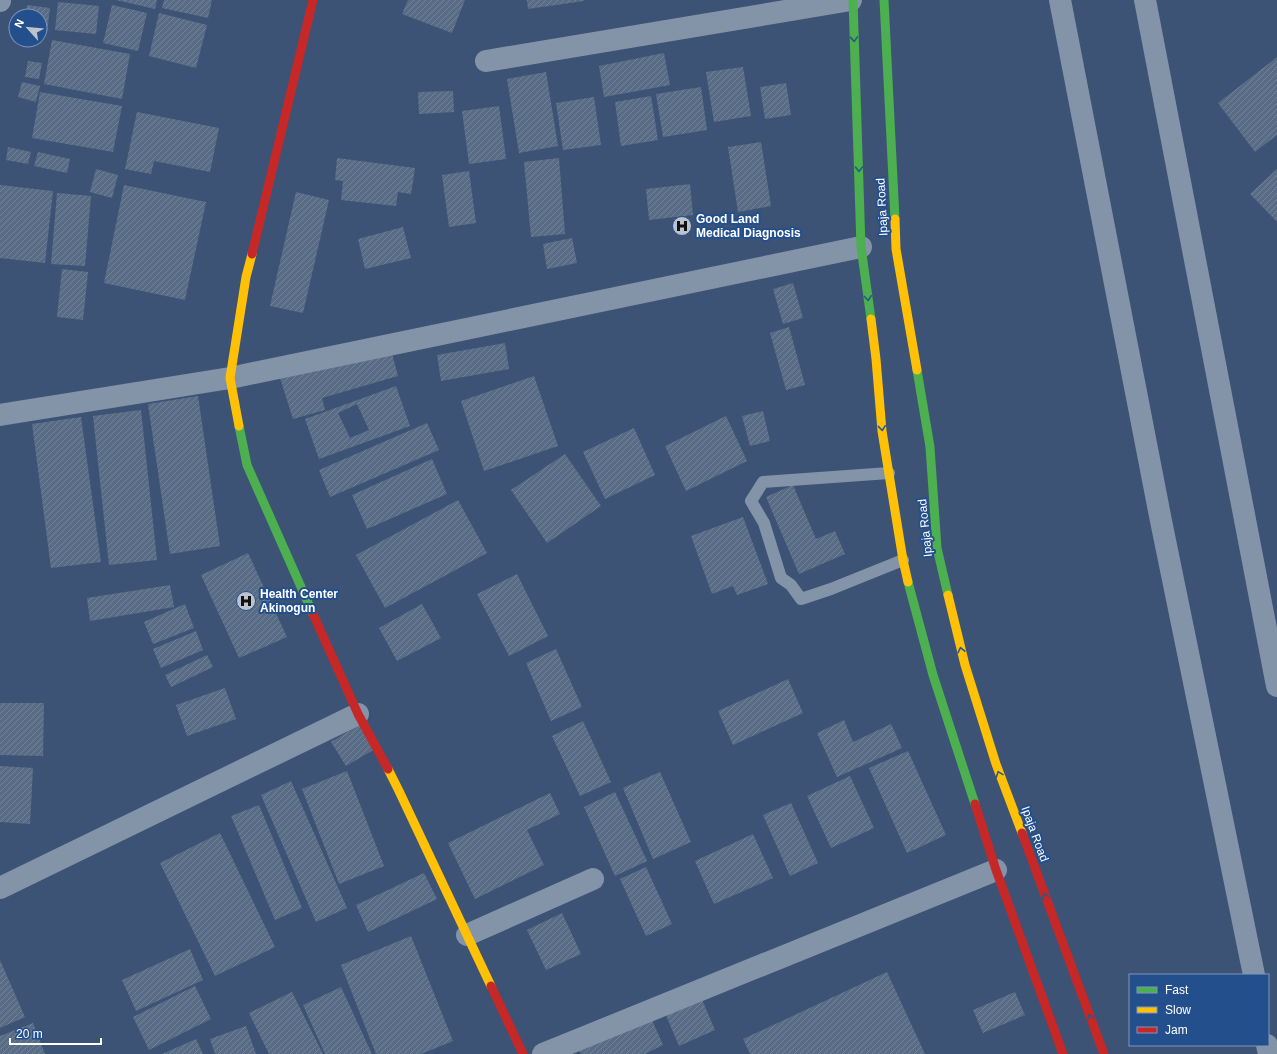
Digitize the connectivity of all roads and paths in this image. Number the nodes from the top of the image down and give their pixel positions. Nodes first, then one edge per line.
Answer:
1 (313, 0) edge
2 (852, 0) edge
3 (884, 0) edge
4 (1060, 0) edge
5 (1145, 0) edge
6 (486, 61) dead end
7 (862, 247) junction
8 (230, 378) junction
9 (0, 415) edge
10 (889, 473) junction
11 (903, 560) junction
12 (1277, 686) edge
13 (358, 714) junction
14 (996, 870) junction
15 (593, 879) dead end
16 (0, 888) edge
17 (467, 935) junction
18 (1254, 974) edge
19 (523, 1054) edge
20 (543, 1054) edge
21 (1063, 1054) edge
22 (1104, 1054) edge

1 - 8 main road
2 - 6 street
2 -> 7 main road, Ipaja Road
22 -> 3 main road, Ipaja Road
4 - 18 street
5 - 12 street
7 - 8 street
7 -> 10 main road, Ipaja Road
8 - 9 street
8 - 13 main road
10 - 11 main road, Ipaja Road
10 - 11 lane
11 - 14 main road, Ipaja Road
13 - 16 street
13 - 17 main road
14 - 20 street
14 - 21 main road, Ipaja Road
15 - 17 street
17 - 19 main road

